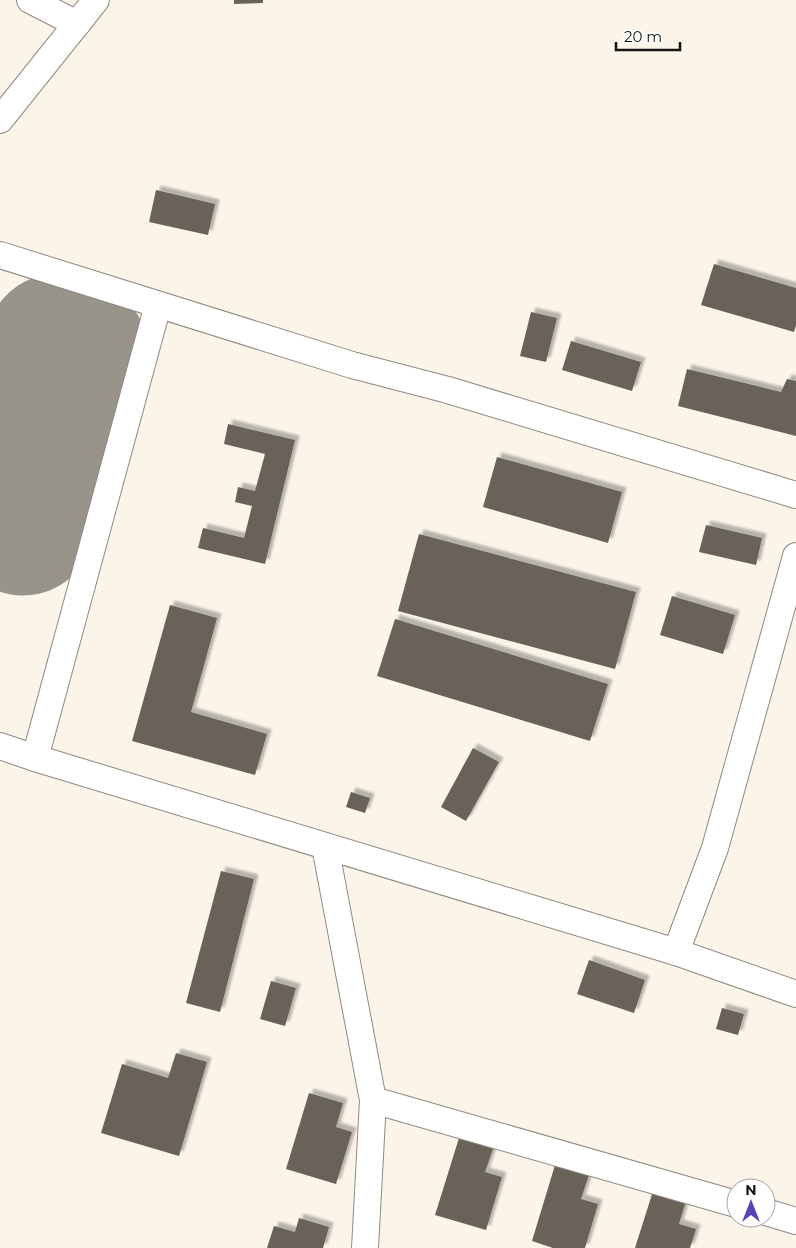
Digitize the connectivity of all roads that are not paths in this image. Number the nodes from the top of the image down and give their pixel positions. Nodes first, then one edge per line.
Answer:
1 (30, 0) edge
2 (96, 0) edge
3 (77, 24) junction
4 (0, 120) edge
5 (0, 255) edge
6 (158, 305) junction
7 (796, 495) edge
8 (796, 556) edge
9 (0, 746) edge
10 (34, 758) junction
11 (325, 846) junction
12 (676, 952) junction
13 (796, 994) edge
14 (373, 1100) junction
15 (726, 1201) edge
16 (776, 1215) edge
17 (796, 1221) edge
18 (365, 1248) edge

1 - 3 street
2 - 3 street
3 - 4 street
5 - 6 street
6 - 7 street
6 - 10 street
8 - 12 street
9 - 10 street
10 - 11 street
11 - 12 street
11 - 14 street
12 - 13 street
14 - 15 street
14 - 18 street
16 - 17 street

